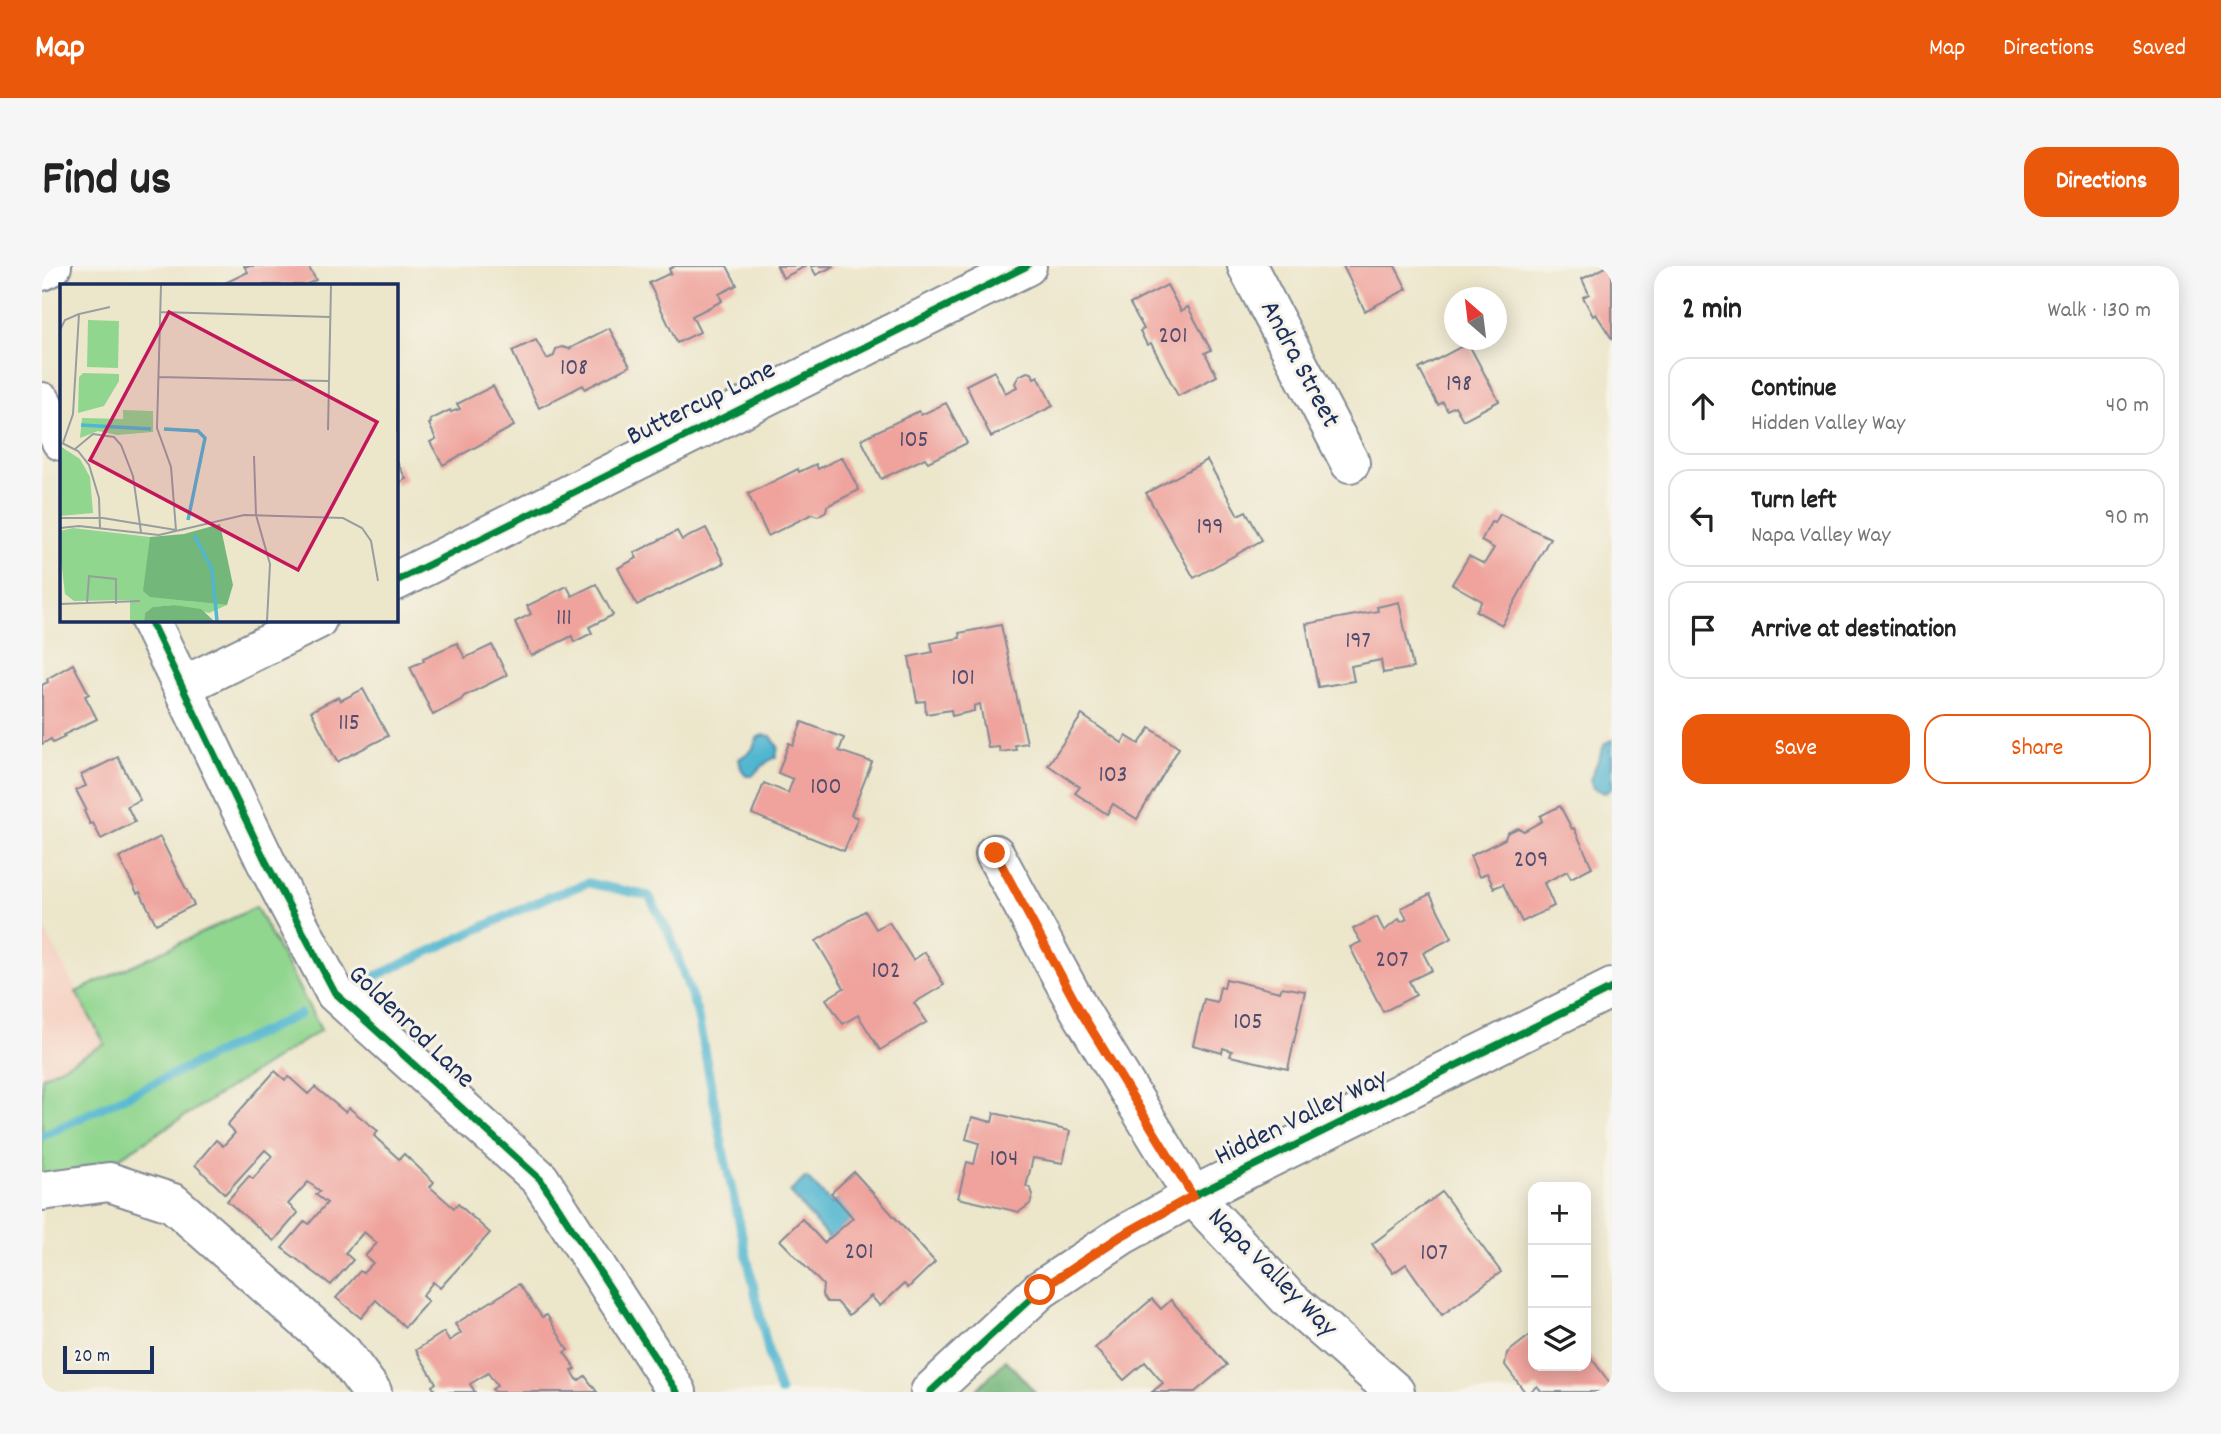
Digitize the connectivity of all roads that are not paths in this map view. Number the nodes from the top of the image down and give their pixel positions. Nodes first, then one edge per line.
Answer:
1 (52, 266) edge
2 (1027, 266) edge
3 (1247, 266) edge
4 (42, 271) edge
5 (42, 402) edge
6 (60, 439) edge
7 (1349, 463) dead end
8 (397, 581) edge
9 (150, 621) edge
10 (315, 621) edge
11 (183, 686) junction
12 (995, 853) dead end
13 (1612, 988) edge
14 (42, 1191) edge
15 (1193, 1196) junction
16 (372, 1392) edge
17 (677, 1392) edge
18 (930, 1392) edge
19 (1395, 1392) edge

1 - 4 street
2 - 8 street, Buttercup Lane
3 - 7 street, Andra Street
5 - 6 street
9 - 11 street, Goldenrod Lane
10 - 11 street
11 - 17 street, Goldenrod Lane
12 - 15 street, Napa Valley Way
13 - 15 street, Hidden Valley Way
14 - 16 street
15 - 18 street, Hidden Valley Way
15 - 19 street, Napa Valley Way

